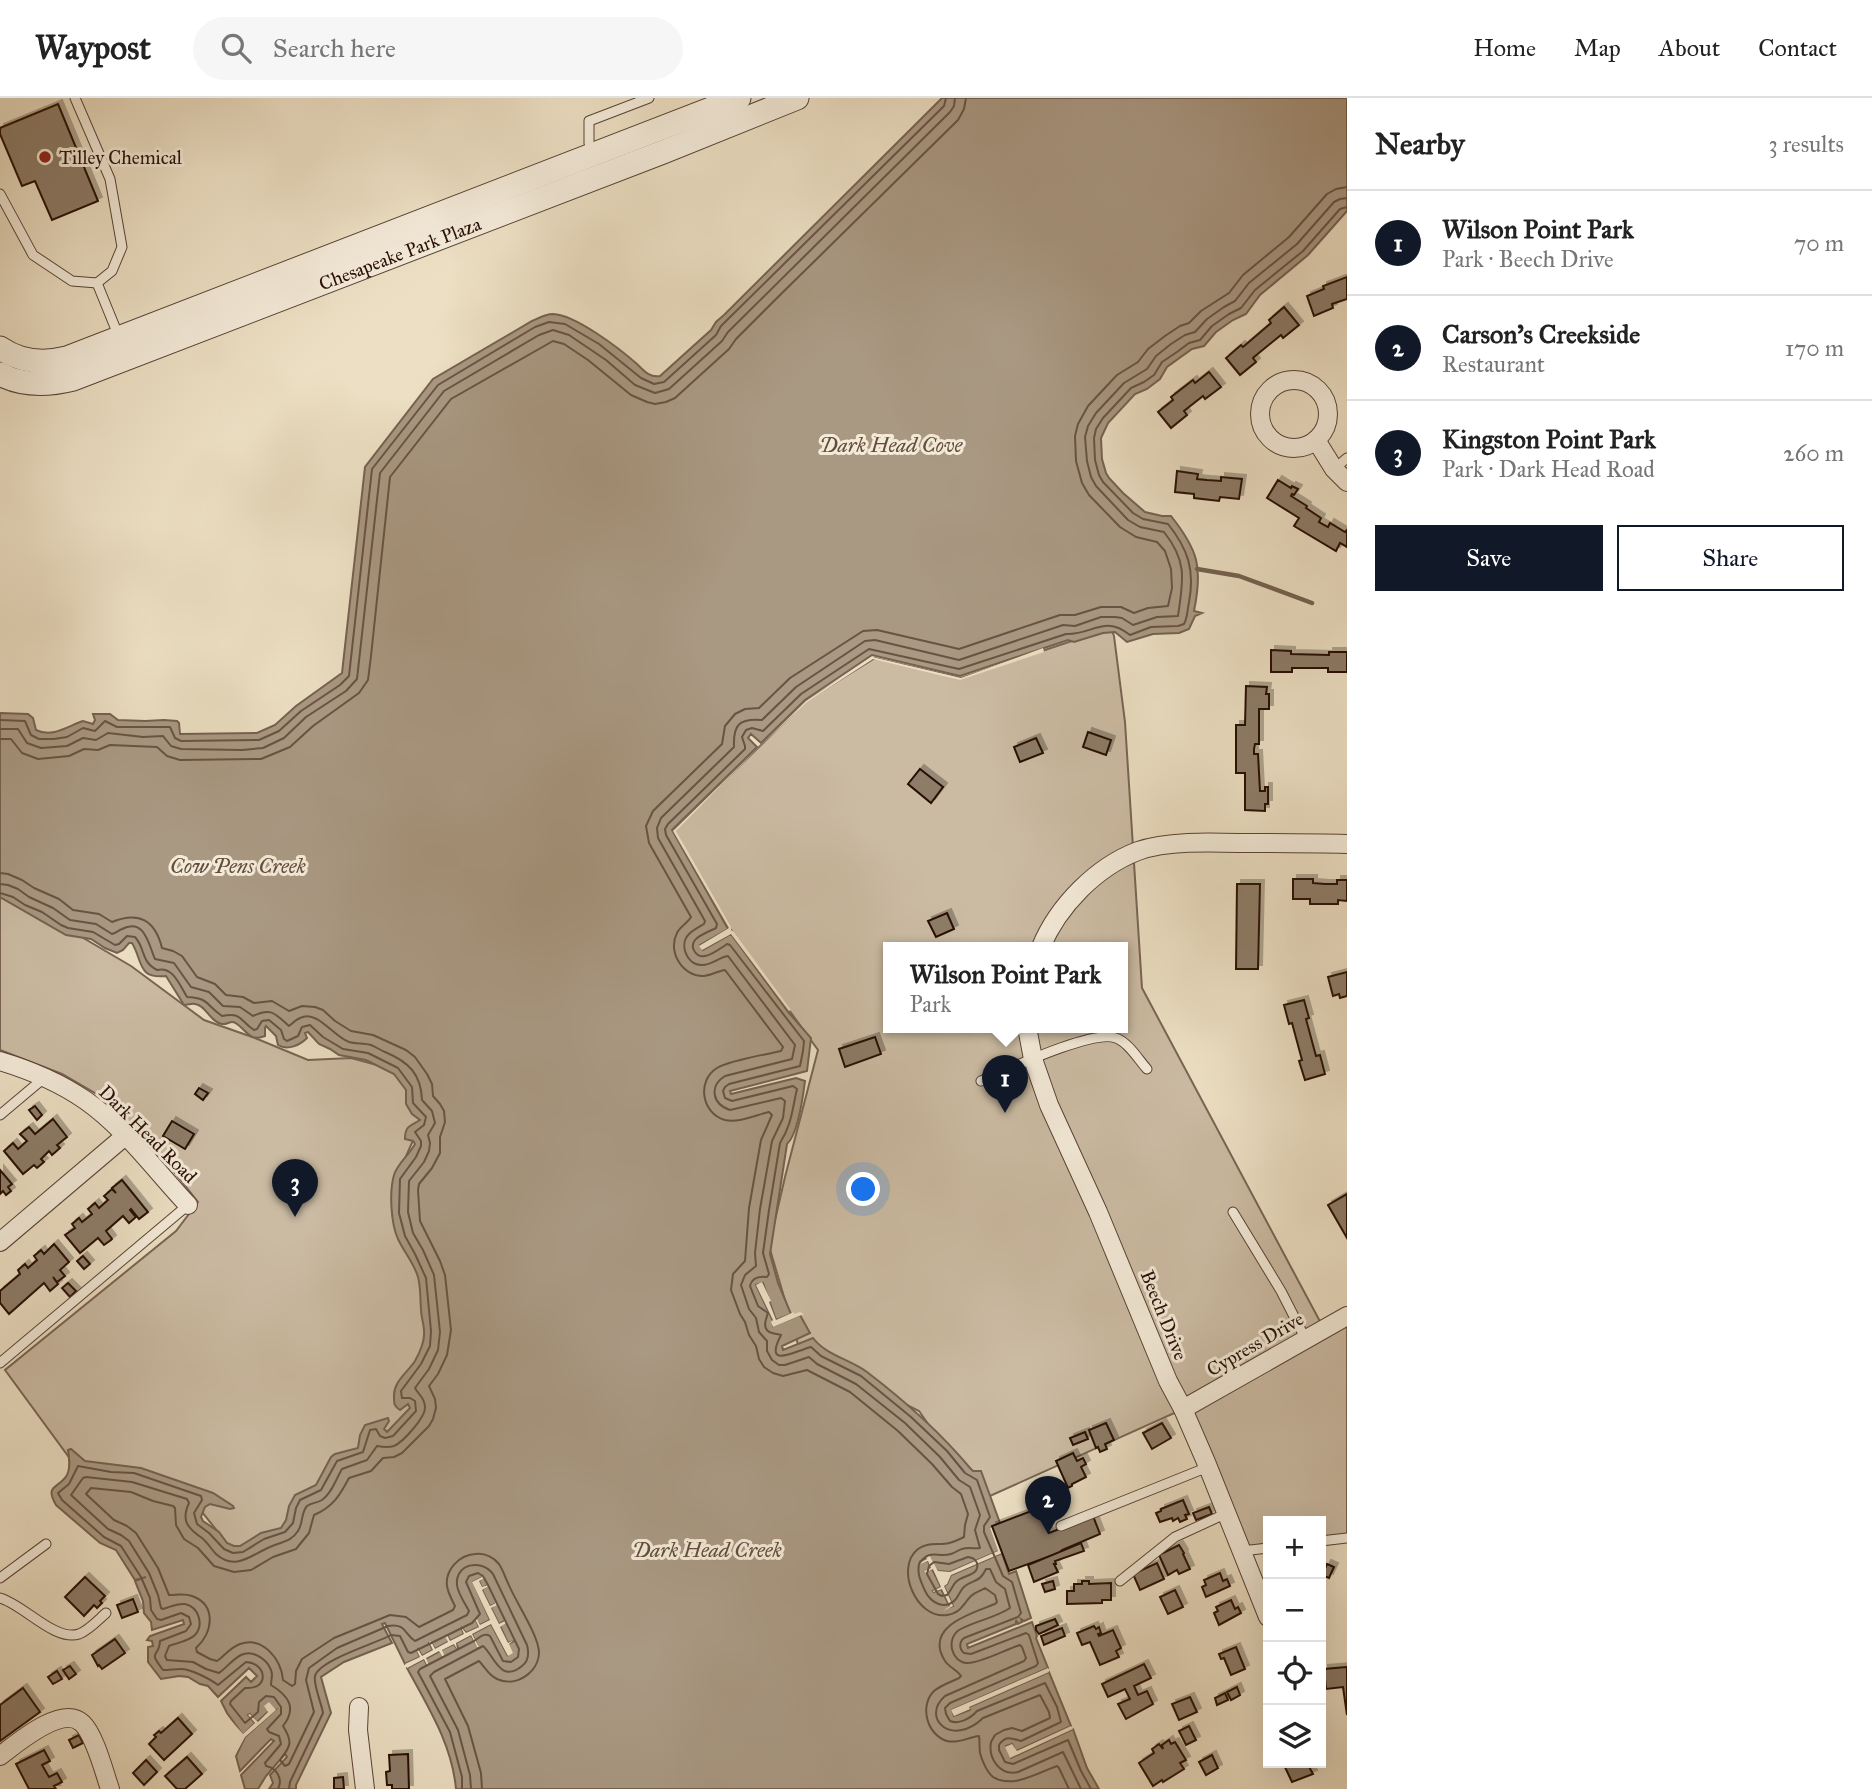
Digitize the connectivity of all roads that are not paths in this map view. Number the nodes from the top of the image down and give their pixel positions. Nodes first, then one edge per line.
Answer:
1 (75, 98) edge
2 (649, 98) edge
3 (739, 98) edge
4 (797, 98) edge
5 (594, 155) junction
6 (0, 194) edge
7 (97, 283) junction
8 (0, 348) edge
9 (121, 349) junction
10 (0, 374) edge
11 (1316, 440) dead end
12 (1343, 470) edge
13 (1347, 844) edge
14 (1044, 942) edge
15 (1028, 1033) edge
16 (1033, 1059) junction
17 (0, 1061) edge
18 (1147, 1069) dead end
19 (45, 1077) junction
20 (981, 1081) dead end
21 (0, 1115) edge
22 (125, 1136) junction
23 (188, 1205) joint
24 (1233, 1212) dead end
25 (0, 1242) edge
26 (1347, 1316) edge
27 (1306, 1340) junction
28 (0, 1363) edge
29 (1183, 1409) junction
30 (1208, 1466) junction
31 (1227, 1513) junction
32 (1061, 1526) dead end
33 (1347, 1538) edge
34 (1326, 1540) edge
35 (46, 1544) dead end
36 (1263, 1549) edge
37 (1242, 1551) junction
38 (0, 1577) edge
39 (1120, 1581) dead end
40 (0, 1598) edge
41 (1263, 1604) edge
42 (106, 1613) dead end
43 (359, 1707) dead end
44 (0, 1756) edge
45 (110, 1789) edge
46 (365, 1789) edge

1 - 7 lane
2 - 5 lane
3 - 5 street, Chesapeake Park Plaza
4 - 9 street, Chesapeake Park Plaza
5 - 9 street, Chesapeake Park Plaza
6 - 7 lane
7 - 9 lane
8 - 9 street, Chesapeake Park Plaza
9 - 10 street, Chesapeake Park Plaza
11 - 12 street
13 - 14 street
15 - 16 street, Beech Drive
16 - 18 lane
16 - 20 lane
16 - 29 street, Beech Drive
17 - 19 street, Dark Head Road
19 - 21 lane
19 - 22 street, Dark Head Road
22 - 23 street, Dark Head Road
22 - 25 street
23 - 28 lane
24 - 27 lane
26 - 27 street, Cypress Drive
27 - 29 street, Cypress Drive
29 - 30 street, Beech Drive
30 - 31 street, Beech Drive
30 - 32 lane
31 - 37 street, Beech Drive
31 - 39 lane
33 - 34 lane
35 - 38 lane
36 - 37 lane
37 - 41 street, Beech Drive
40 - 42 lane
43 - 46 street
44 - 45 street

